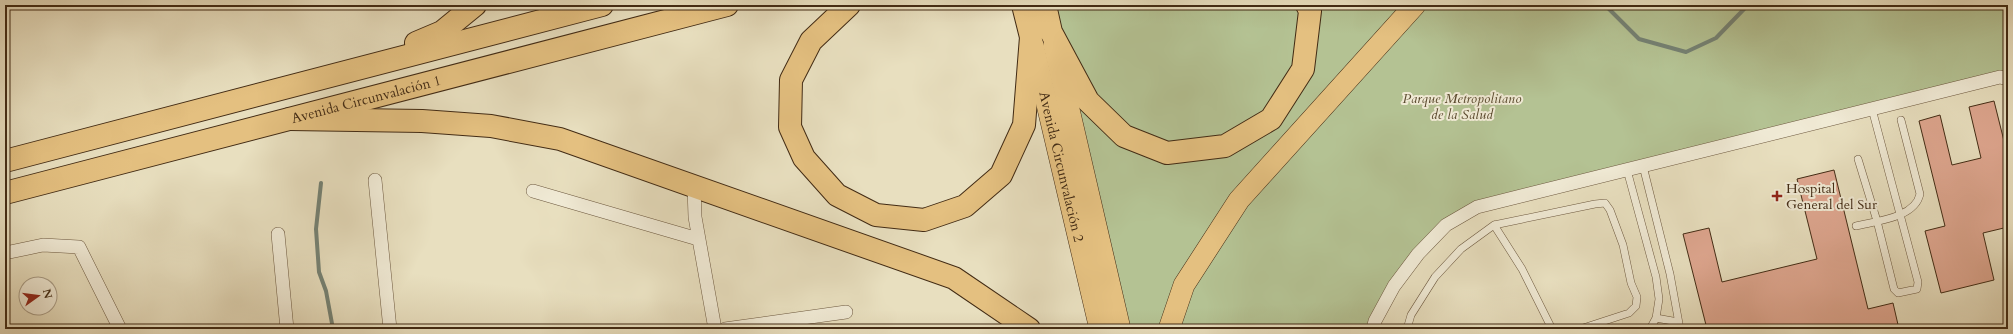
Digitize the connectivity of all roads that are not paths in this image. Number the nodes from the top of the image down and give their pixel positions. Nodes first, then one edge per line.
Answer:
1 (475, 5) edge
2 (602, 5) edge
3 (727, 5) edge
4 (849, 5) edge
5 (1024, 5) edge
6 (1045, 5) edge
7 (1307, 5) edge
8 (1415, 5) edge
9 (1041, 34) junction
10 (342, 73) junction
11 (2008, 79) edge
12 (1872, 109) junction
13 (290, 119) junction
14 (1901, 120) dead end
15 (1858, 159) dead end
16 (5, 161) edge
17 (1642, 166) junction
18 (1627, 170) junction
19 (375, 180) dead end
20 (694, 187) junction
21 (533, 191) dead end
22 (5, 193) edge
23 (1900, 216) junction
24 (1877, 221) junction
25 (1494, 225) junction
26 (1856, 226) dead end
27 (278, 234) dead end
28 (698, 238) junction
29 (5, 253) edge
30 (846, 312) dead end
31 (1656, 318) junction
32 (1679, 325) edge
33 (120, 329) edge
34 (287, 329) edge
35 (390, 329) edge
36 (715, 329) edge
37 (725, 329) edge
38 (1029, 329) edge
39 (1100, 329) edge
40 (1120, 329) edge
41 (1169, 329) edge
42 (1373, 329) edge
43 (1407, 329) edge
44 (1552, 329) edge
45 (1580, 329) edge
46 (1650, 329) edge

1 - 10 highway
2 - 10 highway
3 - 13 highway, Avenida Circunvalación 1
4 - 9 highway
5 - 9 highway, Avenida Circunvalación 2
6 - 9 highway, Avenida Circunvalación 2
7 - 9 highway
8 - 41 main road
9 - 39 main road, Avenida Circunvalación 2
9 - 40 main road, Avenida Circunvalación 2
10 - 16 highway
11 - 12 street
12 - 17 street
12 - 23 lane
13 - 20 highway
13 - 22 highway, Avenida Circunvalación 1
14 - 23 lane
15 - 24 lane
17 - 18 street
17 - 32 lane
18 - 31 lane
18 - 42 street
19 - 35 street
20 - 28 street
20 - 38 highway
21 - 28 street
23 - 24 lane
23 - 24 lane
24 - 26 lane
25 - 43 lane
25 - 44 lane
25 - 45 lane
27 - 34 street
28 - 36 street
29 - 33 street
30 - 37 street
31 - 32 lane
31 - 46 lane

